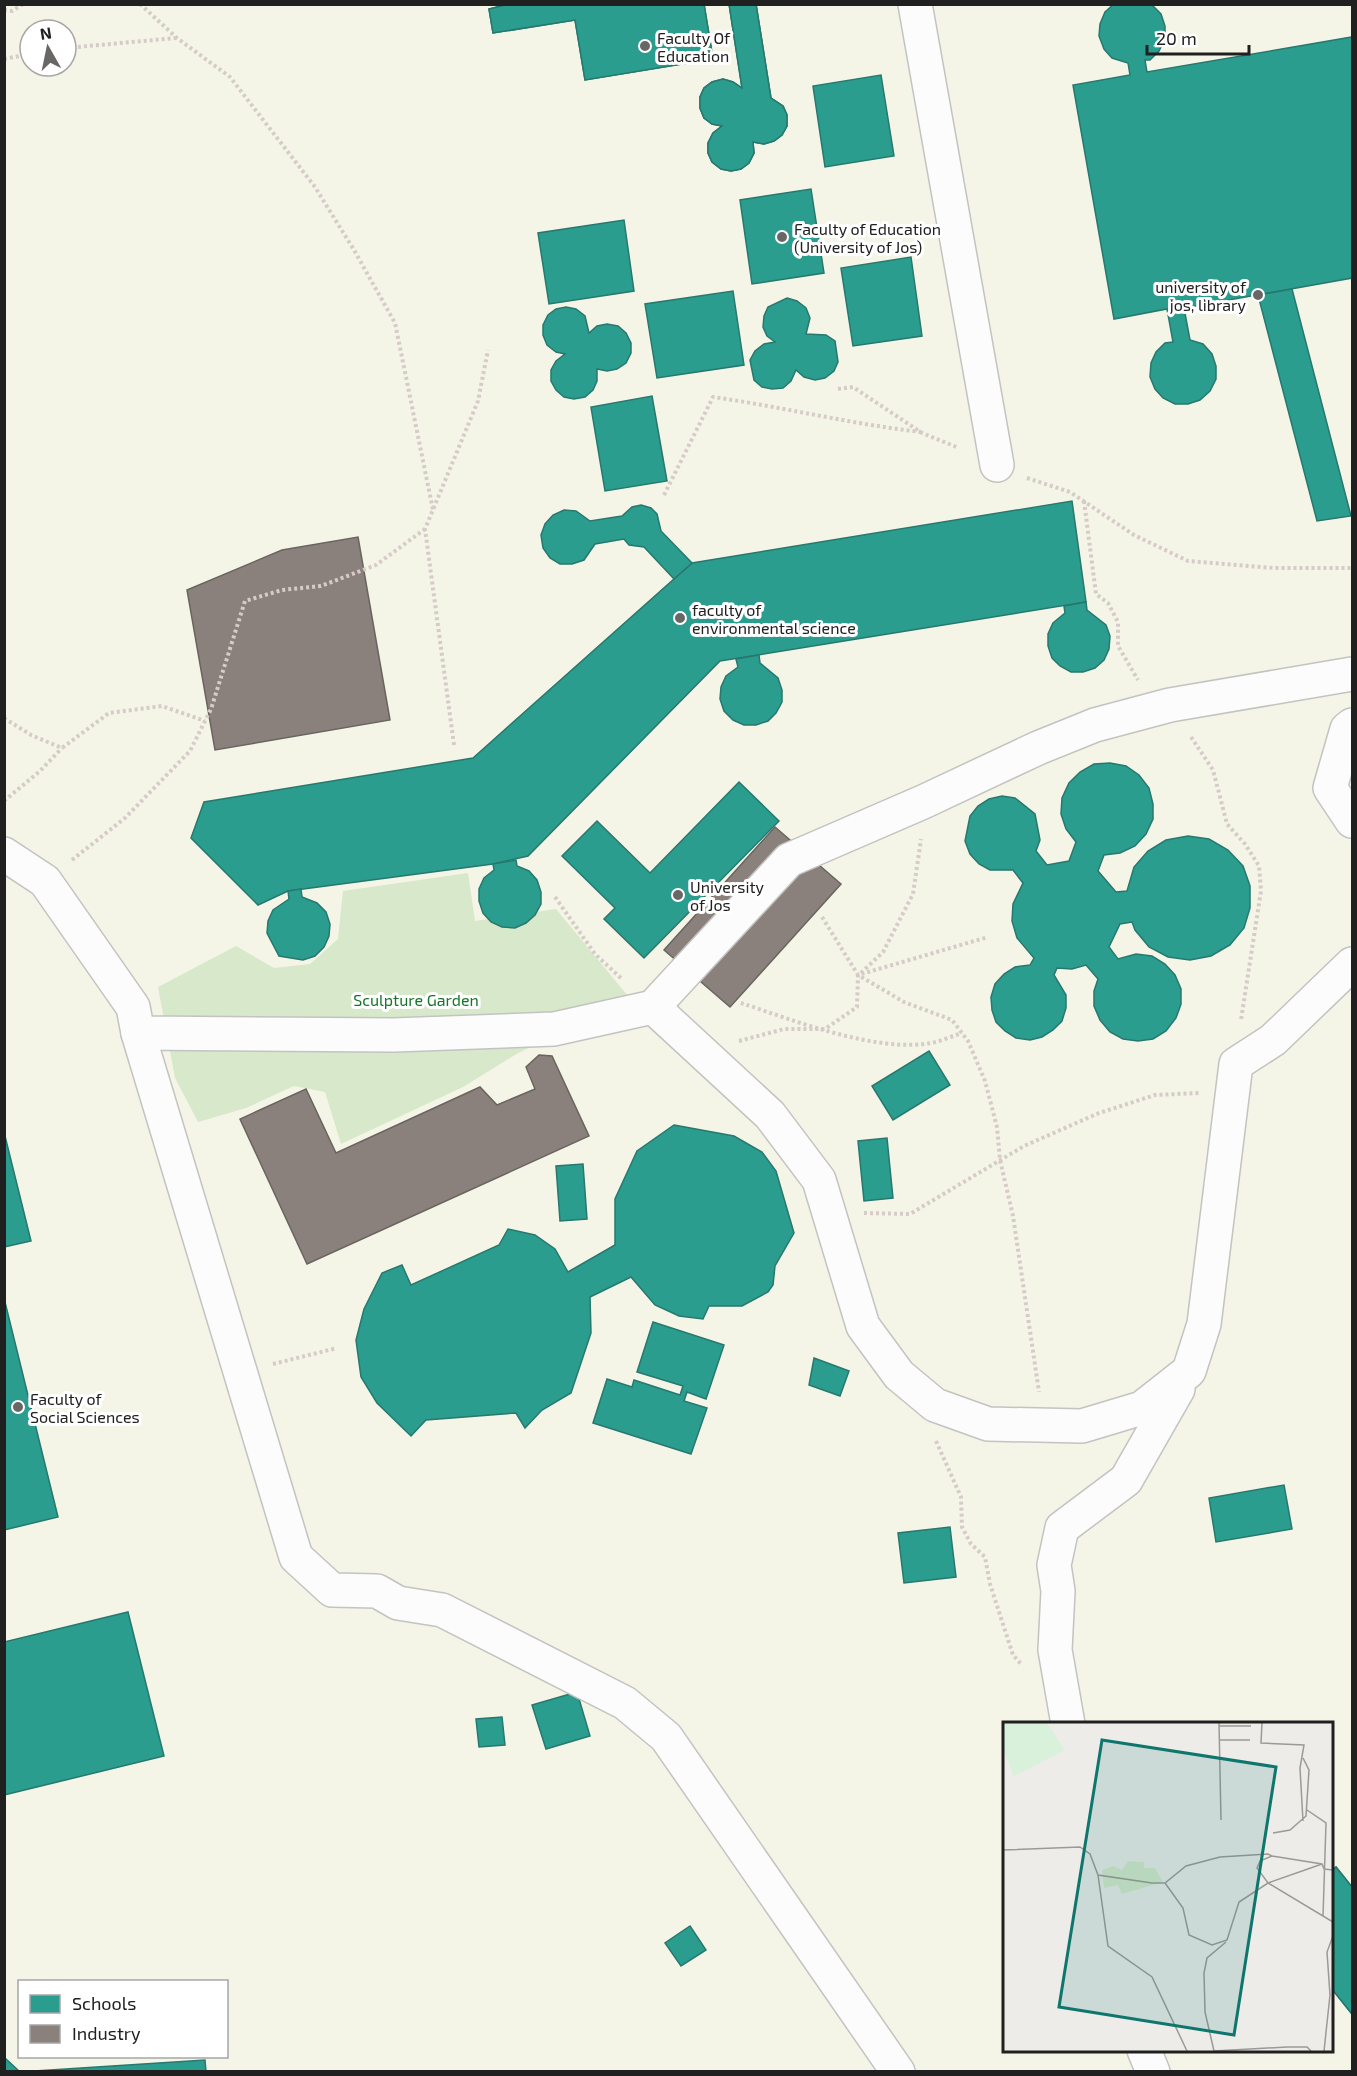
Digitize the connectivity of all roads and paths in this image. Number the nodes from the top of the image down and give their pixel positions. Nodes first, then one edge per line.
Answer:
1 (23, 4) edge
2 (140, 4) edge
3 (915, 4) edge
4 (4, 10) edge
5 (177, 38) junction
6 (78, 47) edge
7 (488, 350) dead end
8 (838, 388) dead end
9 (922, 432) junction
10 (997, 465) junction
11 (664, 495) dead end
12 (1084, 501) junction
13 (433, 510) junction
14 (424, 529) junction
15 (1353, 568) edge
16 (1353, 674) edge
17 (1170, 705) junction
18 (4, 718) edge
19 (205, 721) junction
20 (1353, 725) edge
21 (454, 745) dead end
22 (62, 748) junction
23 (4, 801) edge
24 (923, 802) junction
25 (1353, 821) edge
26 (4, 854) edge
27 (45, 880) junction
28 (555, 897) dead end
29 (822, 917) dead end
30 (988, 937) dead end
31 (1353, 964) edge
32 (858, 975) junction
33 (741, 1003) dead end
34 (653, 1007) junction
35 (825, 1029) junction
36 (138, 1033) junction
37 (962, 1033) junction
38 (700, 1051) junction
39 (1236, 1064) junction
40 (1000, 1160) junction
41 (860, 1212) dead end
42 (337, 1348) dead end
43 (1189, 1371) junction
44 (240, 1372) junction
45 (928, 1399) junction
46 (1042, 1425) junction
47 (1061, 1688) junction
48 (1068, 1722) edge
49 (1145, 2052) edge
50 (898, 2072) edge
51 (1153, 2072) edge

1 - 4 path
2 - 5 path
3 - 10 lane
5 - 6 path
5 - 13 path
7 - 13 path
8 - 9 path
9 - 10 path
9 - 11 path
10 - 12 path
12 - 15 path
12 - 17 path
13 - 14 path
14 - 19 path
14 - 21 path
16 - 17 lane
17 - 24 lane
17 - 39 path
18 - 22 path
19 - 22 path
19 - 27 path
20 - 25 lane
22 - 23 path
24 - 32 path
24 - 34 lane
26 - 27 lane
27 - 36 lane
28 - 34 path
29 - 32 path
30 - 32 path
31 - 39 lane
32 - 35 path
32 - 37 path
33 - 35 path
34 - 36 lane
34 - 38 lane
35 - 37 path
35 - 38 path
36 - 44 lane
37 - 40 path
38 - 45 lane
39 - 40 path
39 - 43 lane
40 - 41 path
40 - 46 path
42 - 44 path
43 - 46 lane
43 - 47 lane
44 - 50 lane
45 - 46 lane
45 - 47 path
47 - 48 lane
49 - 51 lane

